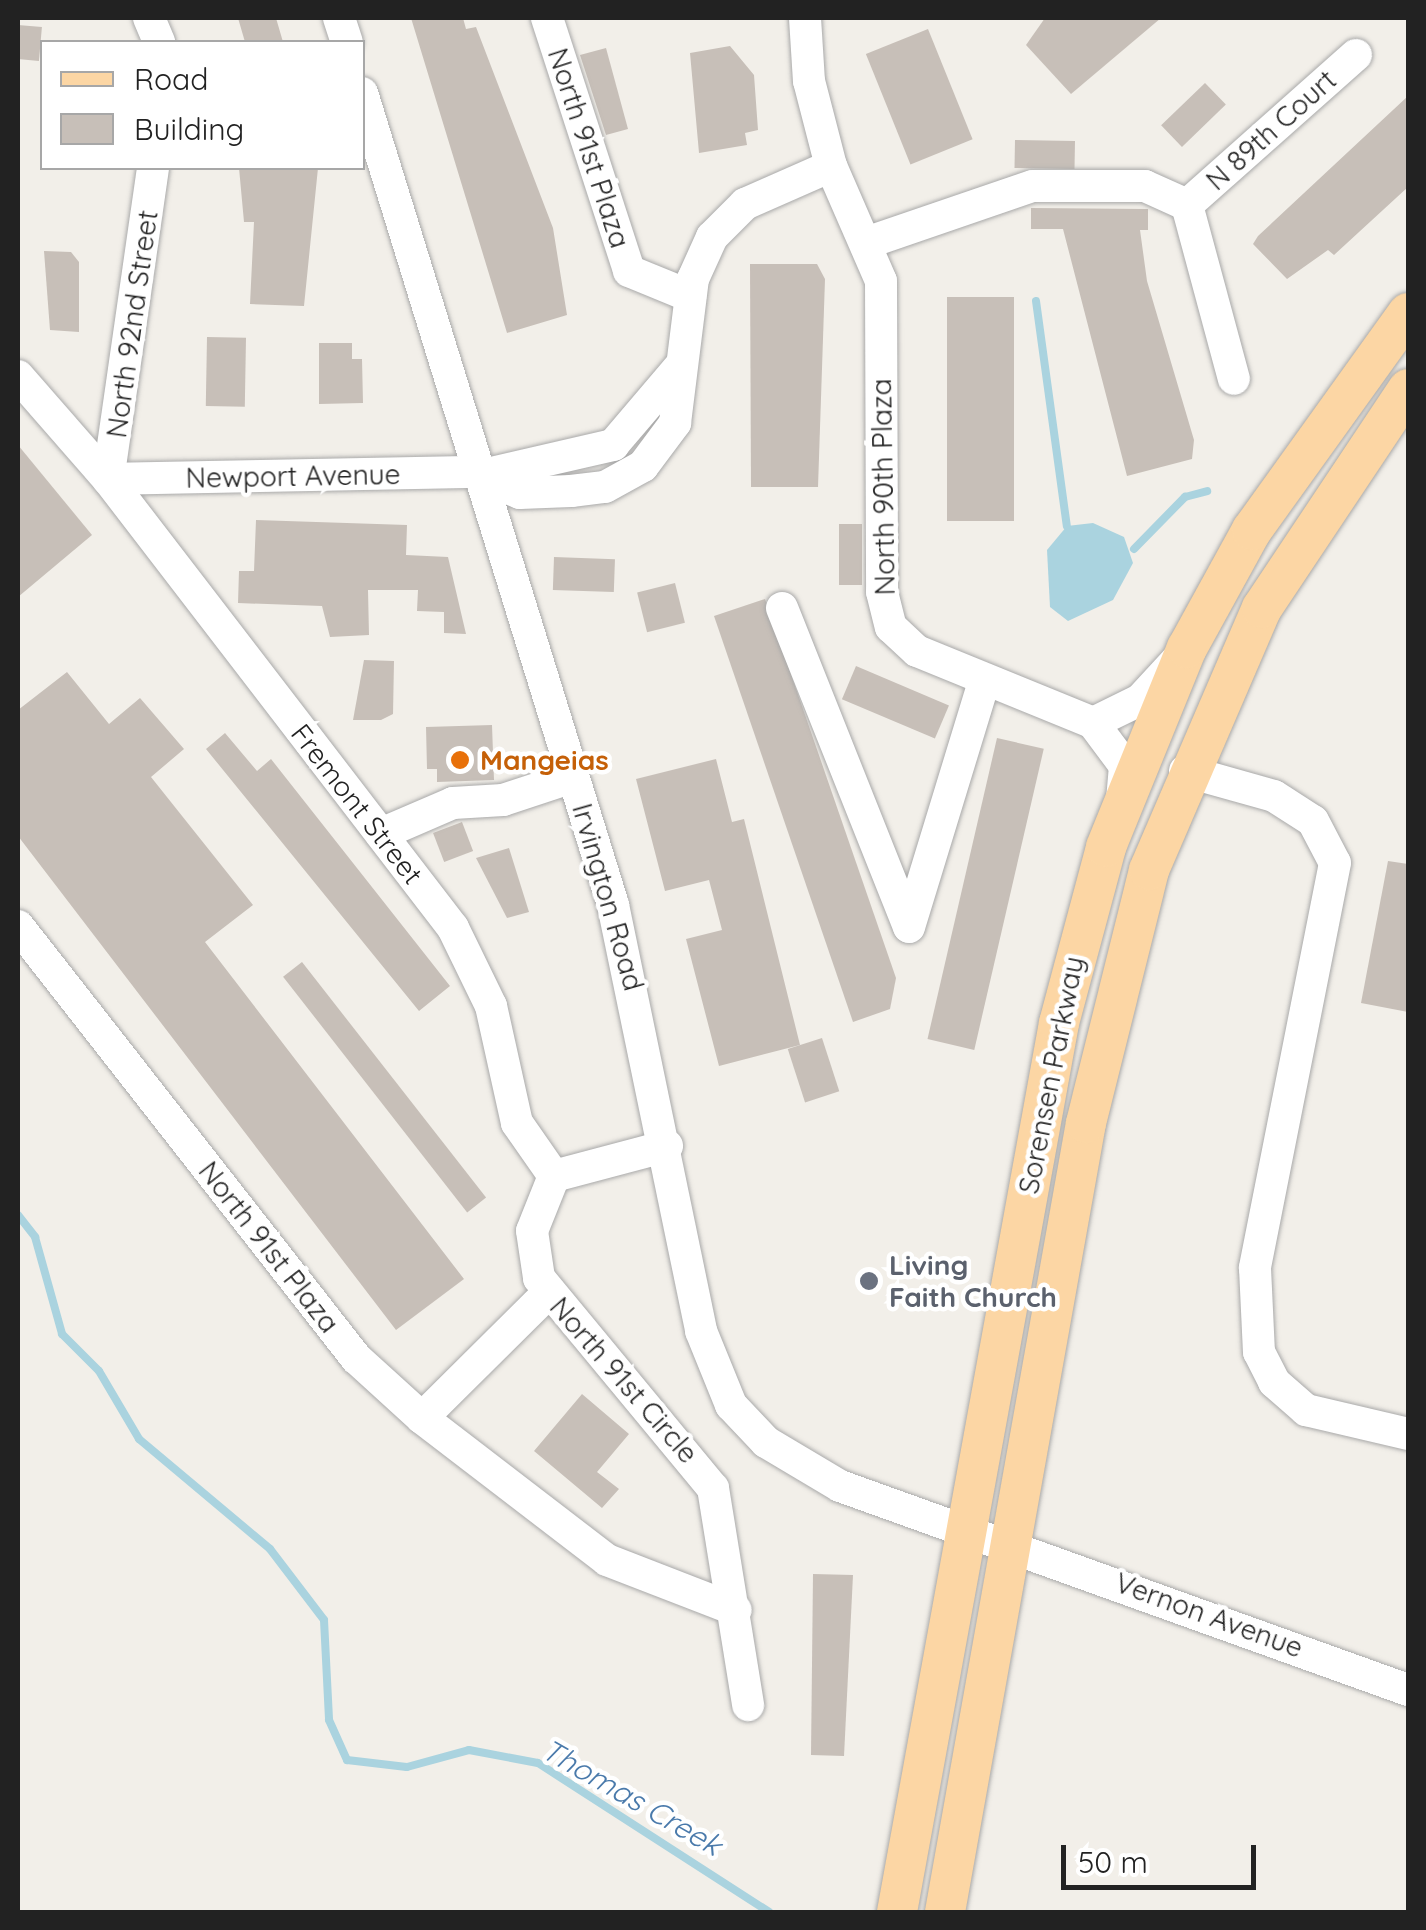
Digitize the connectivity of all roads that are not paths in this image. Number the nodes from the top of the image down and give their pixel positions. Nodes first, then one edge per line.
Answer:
1 (547, 18) edge
2 (805, 18) edge
3 (1356, 55) dead end
4 (365, 103) edge
5 (831, 166) junction
6 (153, 170) edge
7 (1187, 205) junction
8 (869, 242) junction
9 (690, 296) junction
10 (1408, 313) edge
11 (18, 376) edge
12 (1234, 379) dead end
13 (1408, 389) edge
14 (478, 474) junction
15 (108, 480) junction
16 (782, 608) dead end
17 (1188, 648) junction
18 (985, 679) junction
19 (1094, 723) junction
20 (1185, 771) junction
21 (573, 776) junction
22 (1122, 805) junction
23 (381, 834) junction
24 (18, 926) edge
25 (668, 1146) junction
26 (554, 1176) junction
27 (548, 1293) junction
28 (422, 1418) junction
29 (1408, 1434) edge
30 (967, 1530) junction
31 (1009, 1544) junction
32 (736, 1610) junction
33 (1408, 1690) edge
34 (748, 1705) dead end
35 (897, 1912) edge
36 (945, 1912) edge

1 - 9 street, North 91st Plaza
2 - 5 street
3 - 7 street, N 89th Court
4 - 14 street, Irvington Road
5 - 8 street, North 90th Plaza
5 - 9 street
6 - 15 street, North 92nd Street
7 - 8 street
7 - 12 street, N 89th Court
8 - 18 street, North 90th Plaza
9 - 14 street, Newport Avenue
10 - 17 main road, Sorensen Parkway
11 - 15 street, Fremont Street
13 - 20 main road, Sorensen Parkway
14 - 15 street, Newport Avenue
14 - 21 street, Irvington Road
15 - 23 street, Fremont Street
16 - 18 street
17 - 19 street
17 - 22 main road, Sorensen Parkway
18 - 19 street, North 90th Plaza
19 - 22 street
20 - 29 street
20 - 31 main road, Sorensen Parkway
21 - 23 street
21 - 25 street, Irvington Road
22 - 30 main road, Sorensen Parkway
23 - 26 street, Fremont Street
24 - 28 street, North 91st Plaza
25 - 26 street
25 - 30 street, Irvington Road
26 - 27 street, North 91st Circle
27 - 28 street
27 - 32 street, North 91st Circle
28 - 32 street, North 91st Plaza
30 - 31 street, Irvington Road
30 - 35 main road, Sorensen Parkway
31 - 33 street, Vernon Avenue
31 - 36 main road, Sorensen Parkway
32 - 34 street, North 91st Circle

